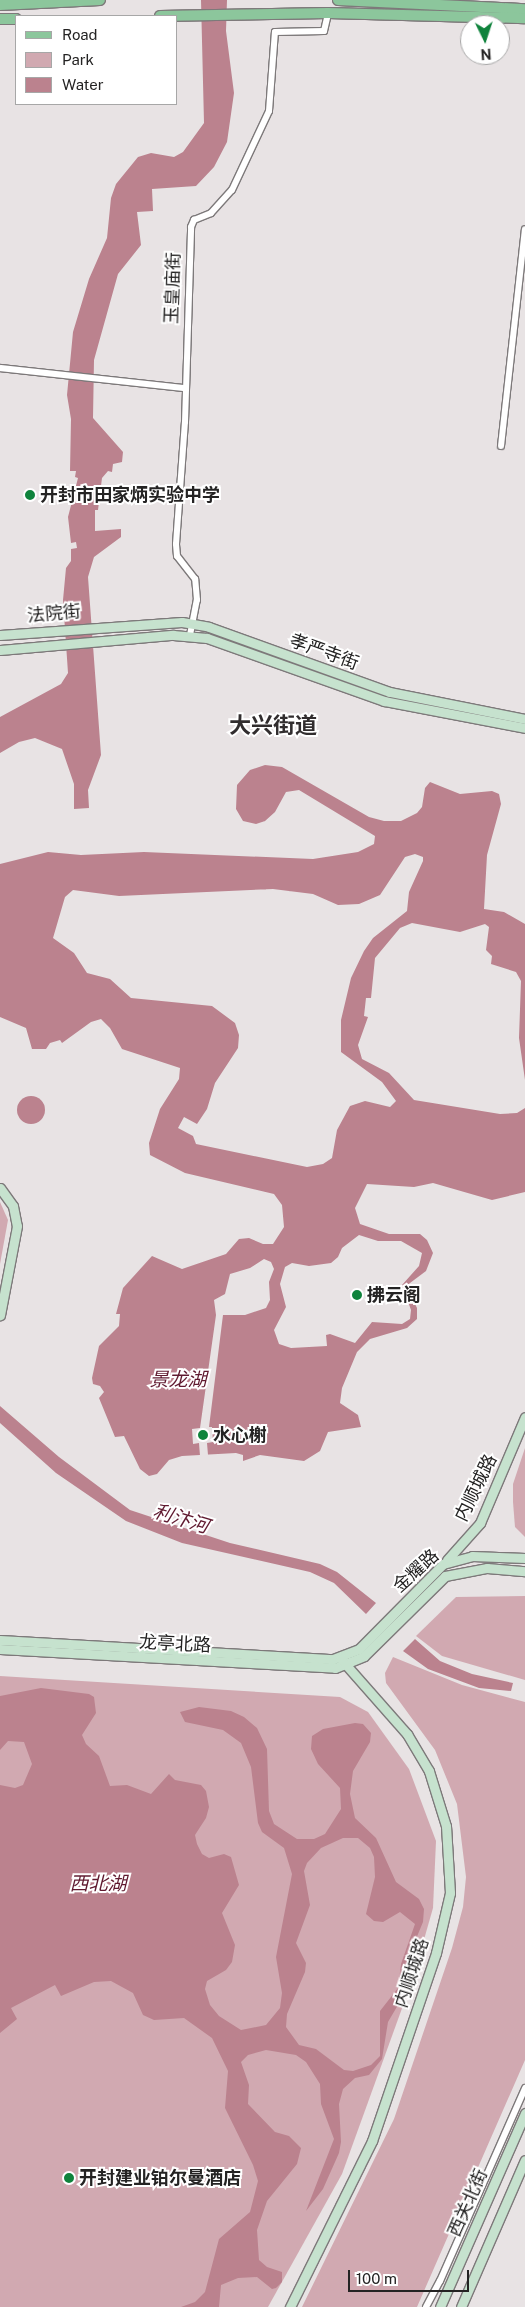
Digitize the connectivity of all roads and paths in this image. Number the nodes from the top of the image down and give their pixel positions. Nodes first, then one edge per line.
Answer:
1 (100, 0) edge
2 (338, 0) edge
3 (83, 1) edge
4 (355, 1) edge
5 (0, 5) edge
6 (525, 8) edge
7 (328, 13) junction
8 (178, 16) edge
9 (15, 18) edge
10 (525, 18) edge
11 (0, 19) edge
12 (525, 230) edge
13 (0, 368) edge
14 (185, 388) junction
15 (501, 446) dead end
16 (192, 624) junction
17 (112, 626) joint
18 (0, 635) edge
19 (190, 635) junction
20 (111, 640) joint
21 (0, 650) edge
22 (525, 719) edge
23 (525, 728) edge
24 (0, 1188) edge
25 (0, 1315) edge
26 (525, 1417) edge
27 (525, 1558) edge
28 (443, 1564) junction
29 (525, 1571) edge
30 (0, 1640) edge
31 (0, 1649) edge
32 (345, 1659) junction
33 (525, 2088) edge
34 (525, 2113) edge
35 (525, 2160) edge
36 (290, 2307) edge
37 (426, 2307) edge
38 (440, 2307) edge
39 (461, 2307) edge

1 - 3 main road
2 - 4 main road
3 - 5 main road
4 - 6 main road
7 - 8 main road
7 - 10 main road
7 - 14 street, 玉皇庙街
9 - 11 main road
12 - 15 street
13 - 14 street
14 - 16 street, 玉皇庙街
16 - 17 street, 孝严寺街
16 - 19 street, 玉皇庙街
16 - 22 street, 孝严寺街
17 - 18 street, 法院街
19 - 20 street, 孝严寺街
19 - 23 street, 孝严寺街
20 - 21 street, 法院街
24 - 25 street
26 - 28 street, 内顺城路
27 - 28 street, 金耀路
28 - 32 street, 金耀路
29 - 32 street, 金耀路
30 - 32 street, 龙亭北路
31 - 32 street, 龙亭北路
32 - 36 street, 内顺城路
33 - 37 street
34 - 38 street, 西关北街
35 - 39 street, 西关北街

